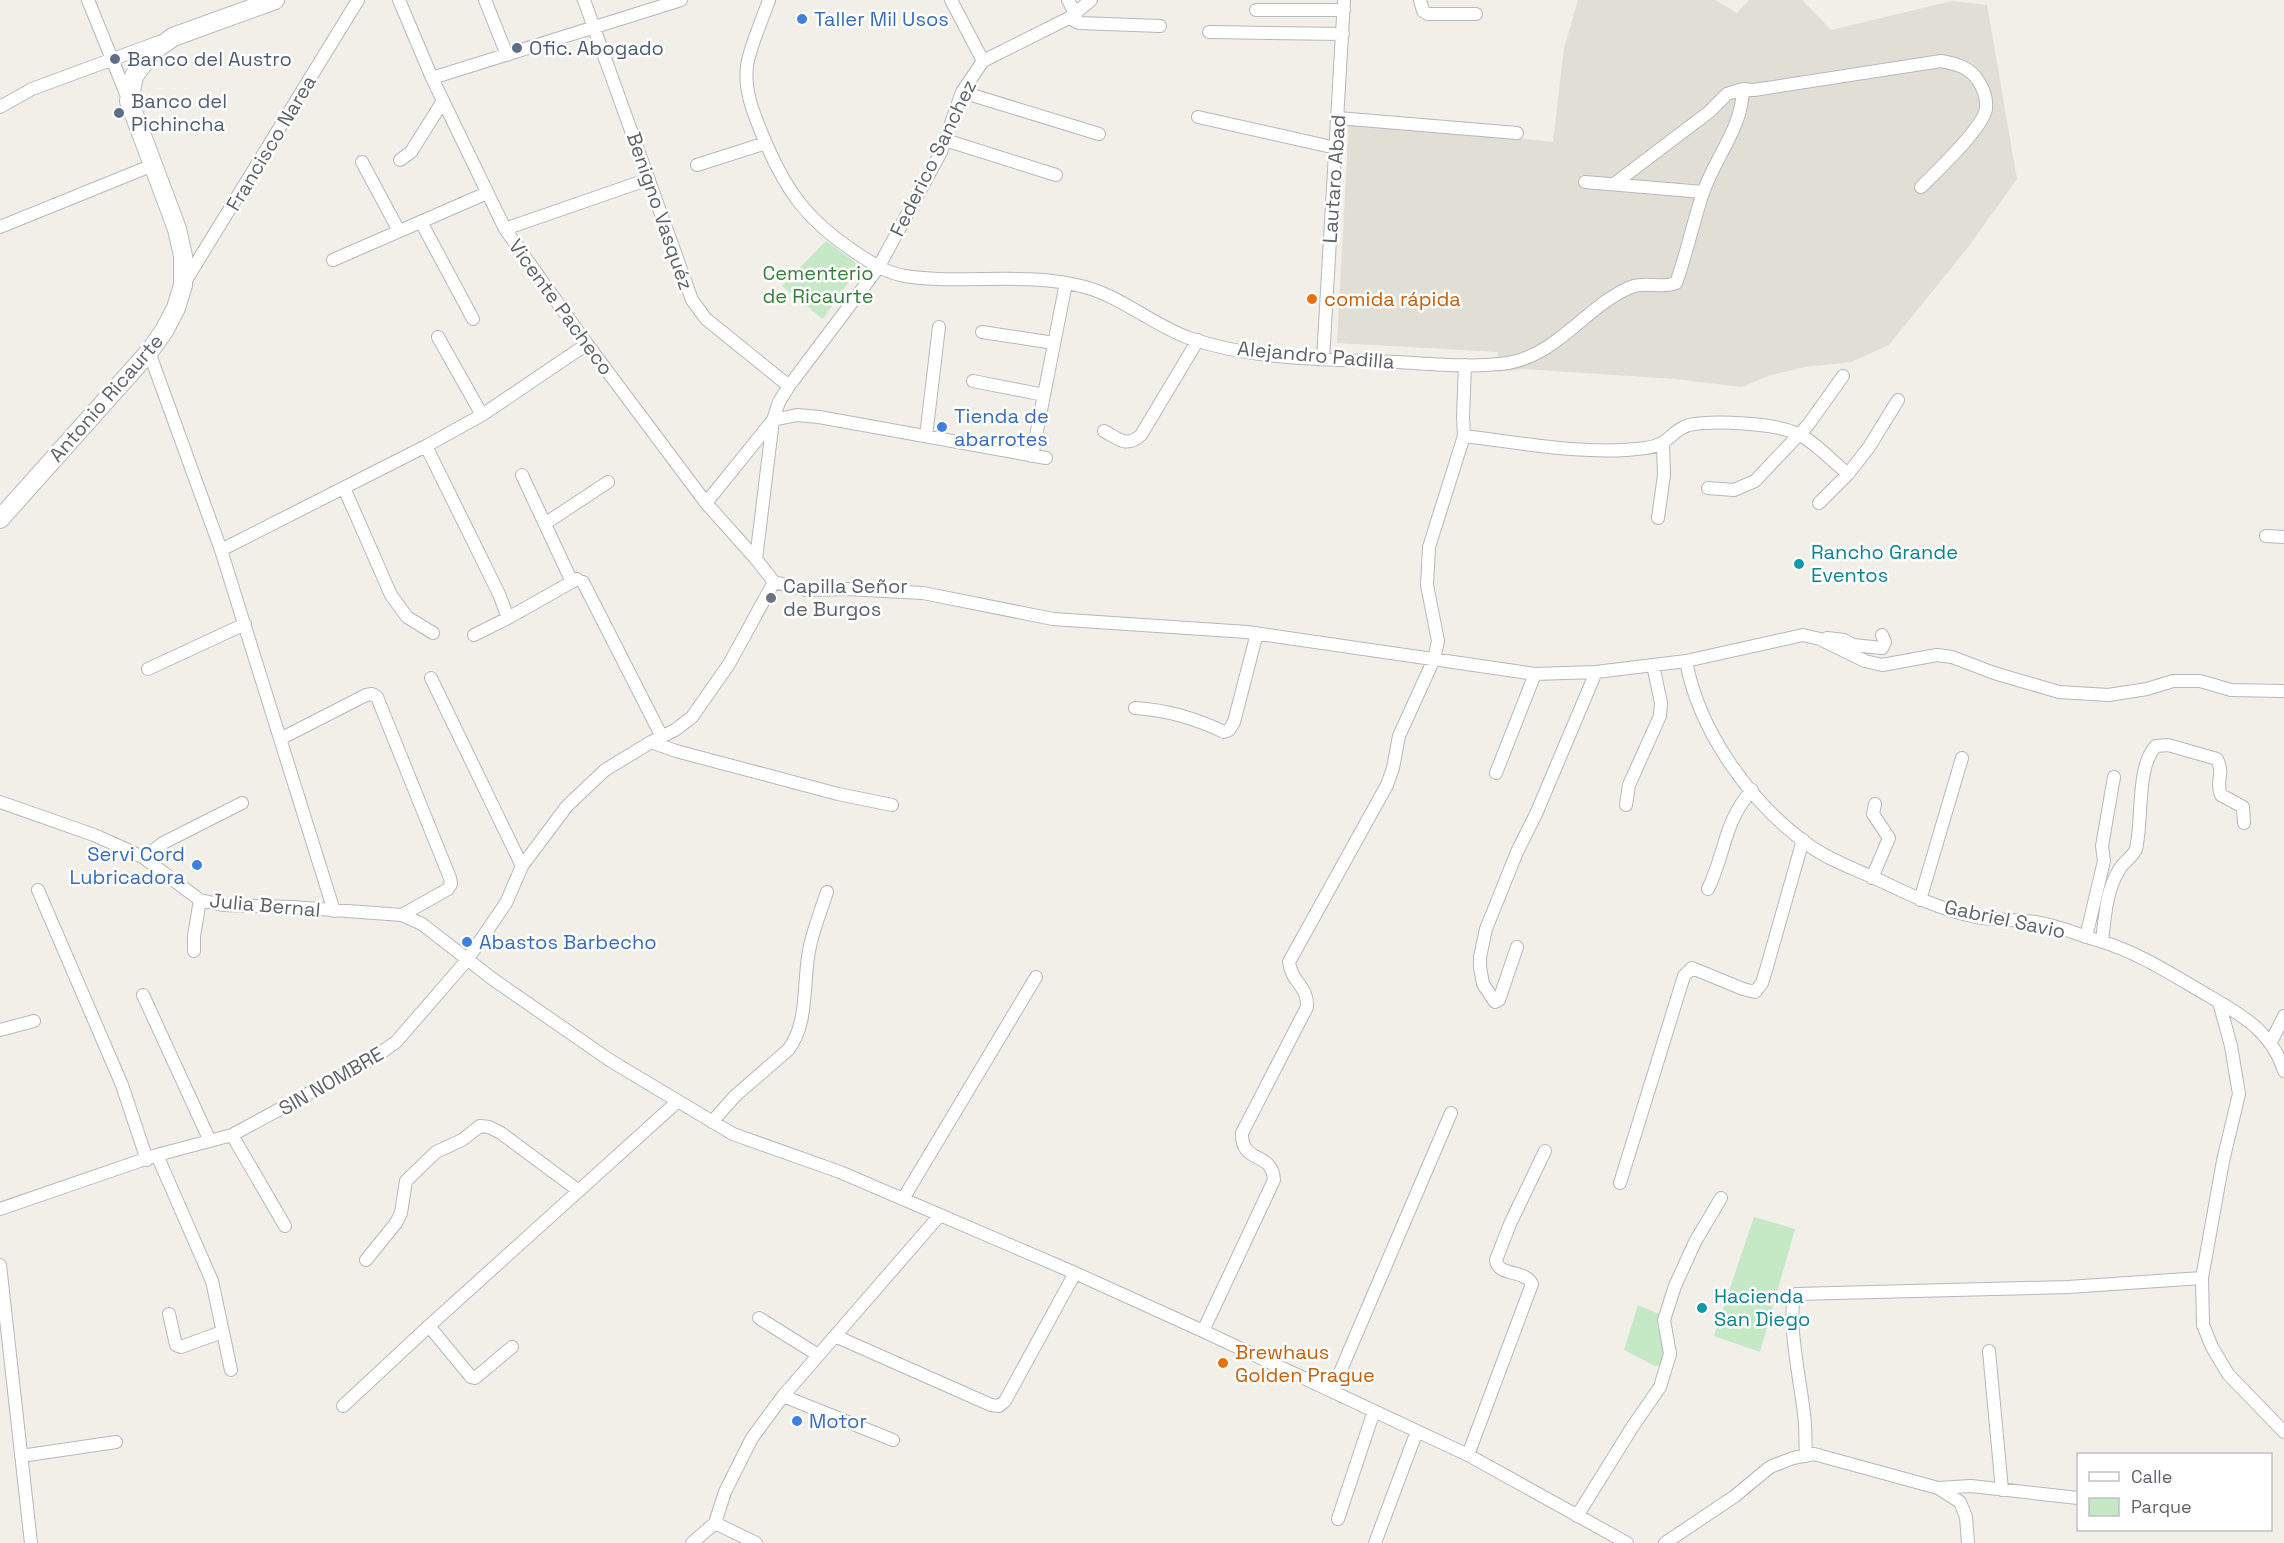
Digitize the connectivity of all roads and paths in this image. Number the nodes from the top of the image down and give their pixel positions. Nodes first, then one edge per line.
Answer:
1 (88, 0) edge
2 (275, 0) edge
3 (358, 0) edge
4 (399, 0) edge
5 (485, 0) edge
6 (584, 0) edge
7 (681, 0) edge
8 (769, 0) edge
9 (951, 0) edge
10 (1068, 0) edge
11 (1091, 0) edge
12 (1420, 0) edge
13 (1344, 5) edge
14 (1256, 10) dead end
15 (1476, 14) dead end
16 (1072, 17) junction
17 (1160, 26) dead end
18 (595, 27) junction
19 (1209, 32) dead end
20 (1343, 34) junction
21 (173, 37) junction
22 (507, 55) junction
23 (111, 59) junction
24 (983, 61) junction
25 (432, 78) junction
26 (1743, 89) junction
27 (962, 92) junction
28 (129, 101) junction
29 (443, 101) junction
30 (0, 107) edge
31 (1198, 117) dead end
32 (1338, 118) junction
33 (1516, 133) dead end
34 (1100, 134) dead end
35 (945, 140) junction
36 (766, 143) junction
37 (1336, 148) junction
38 (400, 160) dead end
39 (362, 162) dead end
40 (153, 165) junction
41 (697, 165) dead end
42 (1056, 175) dead end
43 (649, 179) junction
44 (1585, 182) dead end
45 (1614, 184) junction
46 (1921, 188) dead end
47 (1703, 192) junction
48 (487, 193) junction
49 (421, 222) junction
50 (0, 228) edge
51 (505, 229) junction
52 (399, 231) junction
53 (333, 260) dead end
54 (878, 268) junction
55 (1066, 283) junction
56 (183, 285) junction
57 (473, 319) dead end
58 (939, 327) dead end
59 (982, 332) dead end
60 (438, 337) dead end
61 (1198, 340) junction
62 (1054, 343) junction
63 (587, 344) junction
64 (149, 352) junction
65 (1323, 359) junction
66 (1465, 365) junction
67 (1843, 376) dead end
68 (974, 381) dead end
69 (789, 386) junction
70 (1044, 395) junction
71 (1898, 400) dead end
72 (482, 415) junction
73 (772, 420) junction
74 (1104, 431) dead end
75 (1800, 434) junction
76 (926, 436) junction
77 (1464, 436) junction
78 (1663, 445) junction
79 (426, 446) junction
80 (1032, 456) junction
81 (1046, 458) dead end
82 (1848, 474) junction
83 (522, 475) dead end
84 (608, 482) dead end
85 (344, 488) junction
86 (1708, 488) dead end
87 (1819, 502) dead end
88 (706, 503) junction
89 (1658, 518) dead end
90 (0, 519) edge
91 (546, 523) junction
92 (2266, 537) dead end
93 (2284, 537) edge
94 (221, 550) junction
95 (756, 559) junction
96 (580, 580) junction
97 (774, 582) junction
98 (508, 618) junction
99 (245, 624) junction
100 (432, 633) dead end
101 (1257, 633) junction
102 (474, 635) dead end
103 (1882, 635) dead end
104 (1820, 639) junction
105 (1434, 659) junction
106 (1686, 661) junction
107 (1653, 664) junction
108 (148, 669) dead end
109 (1596, 672) junction
110 (1535, 674) junction
111 (431, 678) dead end
112 (2284, 691) edge
113 (1135, 708) dead end
114 (282, 738) junction
115 (656, 739) junction
116 (1962, 758) dead end
117 (1496, 773) dead end
118 (2114, 777) dead end
119 (1752, 790) junction
120 (0, 802) edge
121 (242, 803) dead end
122 (1875, 804) dead end
123 (1626, 805) dead end
124 (892, 806) dead end
125 (2244, 823) dead end
126 (1803, 840) junction
127 (144, 858) junction
128 (522, 866) junction
129 (1872, 878) junction
130 (1708, 889) dead end
131 (38, 890) dead end
132 (827, 892) dead end
133 (200, 900) junction
134 (1920, 900) junction
135 (334, 911) junction
136 (402, 915) junction
137 (2086, 937) junction
138 (2102, 941) junction
139 (1517, 947) dead end
140 (194, 951) dead end
141 (467, 960) junction
142 (1036, 977) dead end
143 (143, 995) dead end
144 (2218, 1002) junction
145 (2284, 1016) edge
146 (34, 1021) dead end
147 (0, 1030) edge
148 (2271, 1042) junction
149 (2284, 1071) edge
150 (677, 1102) junction
151 (1451, 1113) dead end
152 (712, 1122) junction
153 (232, 1135) junction
154 (210, 1141) junction
155 (1545, 1150) dead end
156 (152, 1157) junction
157 (1620, 1183) dead end
158 (579, 1191) junction
159 (1721, 1198) dead end
160 (903, 1199) junction
161 (0, 1209) edge
162 (940, 1215) junction
163 (285, 1226) dead end
164 (366, 1260) dead end
165 (0, 1264) edge
166 (1075, 1273) junction
167 (2202, 1278) junction
168 (169, 1314) dead end
169 (759, 1318) dead end
170 (429, 1326) junction
171 (1203, 1331) junction
172 (222, 1332) junction
173 (835, 1336) junction
174 (512, 1347) dead end
175 (1989, 1351) dead end
176 (818, 1355) junction
177 (231, 1370) dead end
178 (1332, 1391) junction
179 (783, 1396) junction
180 (343, 1406) dead end
181 (1374, 1411) junction
182 (1417, 1431) junction
183 (2284, 1432) edge
184 (893, 1440) dead end
185 (116, 1442) dead end
186 (1468, 1455) junction
187 (21, 1456) junction
188 (1806, 1456) junction
189 (1938, 1488) junction
190 (2002, 1490) junction
191 (2077, 1498) edge
192 (1577, 1516) junction
193 (1338, 1519) dead end
194 (715, 1523) junction
195 (31, 1543) edge
196 (692, 1543) edge
197 (756, 1543) edge
198 (1375, 1543) edge
199 (1627, 1543) edge
200 (1665, 1543) edge
201 (1968, 1543) edge

1 - 23 street
2 - 21 main road
3 - 56 street, Francisco Narea
4 - 25 street, Vicente Pacheco
5 - 22 street
6 - 18 street, Benigno Vasquéz
7 - 18 street
8 - 36 street, Alejandro Padilla
9 - 24 street
10 - 16 street
11 - 16 street, Federico Sanchez
12 - 15 street
13 - 14 street
13 - 20 street, Lautaro Abad
16 - 17 street
16 - 24 street, Federico Sanchez
18 - 22 street
18 - 43 street, Benigno Vasquéz
19 - 20 street
20 - 32 street, Lautaro Abad
21 - 23 street
21 - 28 main road
22 - 25 street
23 - 28 street
23 - 30 street
24 - 27 street, Federico Sanchez
25 - 29 street, Vicente Pacheco
26 - 45 street
26 - 46 street
26 - 47 street
27 - 34 street
27 - 35 street, Federico Sanchez
28 - 40 main road, Antonio Ricaurte
29 - 38 street
29 - 48 street, Vicente Pacheco
31 - 37 street
32 - 33 street
32 - 37 street, Lautaro Abad
35 - 42 street
35 - 54 street, Federico Sanchez
36 - 41 street
36 - 54 street, Alejandro Padilla
37 - 65 street, Lautaro Abad
39 - 52 street
40 - 50 street
40 - 56 main road, Antonio Ricaurte
43 - 51 street
43 - 69 street, Benigno Vasquéz
44 - 45 street
45 - 47 street
47 - 66 street, Alejandro Padilla
48 - 49 street
48 - 51 street, Vicente Pacheco
49 - 52 street
49 - 57 street
51 - 63 street, Vicente Pacheco
52 - 53 street
54 - 55 street, Alejandro Padilla
54 - 69 street, Federico Sanchez
55 - 61 street, Alejandro Padilla
55 - 62 street
56 - 64 main road, Antonio Ricaurte
58 - 76 street
59 - 62 street
60 - 72 street
61 - 65 street, Alejandro Padilla
61 - 74 street
62 - 70 street
63 - 72 street
63 - 88 street, Vicente Pacheco
64 - 90 main road, Antonio Ricaurte
64 - 94 street
65 - 66 street, Alejandro Padilla
66 - 77 street
67 - 75 street
68 - 70 street
69 - 73 street, Federico Sanchez
70 - 80 street
71 - 82 street
72 - 79 street
73 - 76 street
73 - 88 street, Federico Sanchez
73 - 95 street
75 - 78 street
75 - 82 street
75 - 86 street
76 - 80 street
77 - 78 street
77 - 105 street
78 - 89 street
79 - 85 street
79 - 98 street
80 - 81 street
82 - 87 street
83 - 91 street
84 - 91 street
85 - 94 street
85 - 100 street
88 - 95 street, Vicente Pacheco
91 - 96 street
92 - 93 street
94 - 99 street
95 - 97 street, Vicente Pacheco
96 - 98 street
96 - 115 street
97 - 101 street
97 - 115 street, SIN NOMBRE
98 - 102 street
99 - 108 street
99 - 114 street
101 - 105 street
101 - 113 street
103 - 104 street
104 - 106 street
104 - 112 street
105 - 110 street
105 - 171 street
106 - 107 street
106 - 119 street, Gabriel Savio
107 - 109 street
107 - 123 street
109 - 110 street
109 - 139 street
110 - 117 street
111 - 128 street
114 - 135 street
114 - 136 street
115 - 124 street
115 - 128 street, SIN NOMBRE
116 - 134 street
118 - 137 street
119 - 126 street, Gabriel Savio
119 - 130 street
120 - 127 street, Julia Bernal
121 - 127 street
122 - 129 street
125 - 138 street
126 - 129 street, Gabriel Savio
126 - 157 street
127 - 133 street, Julia Bernal
128 - 141 street, SIN NOMBRE
129 - 134 street, Gabriel Savio
131 - 156 street
132 - 152 street
133 - 135 street, Julia Bernal
133 - 140 street
134 - 137 street, Gabriel Savio
135 - 136 street, Julia Bernal
136 - 141 street, Julia Bernal
137 - 138 street, Gabriel Savio
138 - 144 street, Gabriel Savio
141 - 150 street, Julia Bernal
141 - 153 street, SIN NOMBRE
142 - 160 street
143 - 154 street
144 - 148 street, Gabriel Savio
144 - 167 street
145 - 148 street
146 - 147 street
148 - 149 street, Gabriel Savio
150 - 152 street, Julia Bernal
150 - 158 street
151 - 178 street
152 - 160 street, Julia Bernal
153 - 154 street, SIN NOMBRE
153 - 163 street
154 - 156 street, SIN NOMBRE
155 - 186 street
156 - 161 street, SIN NOMBRE
156 - 172 street
158 - 164 street
158 - 170 street
159 - 192 street
160 - 162 street, Julia Bernal
162 - 166 street, Julia Bernal
162 - 173 street
165 - 187 street
166 - 171 street, Julia Bernal
166 - 173 street
167 - 183 street
167 - 188 street
168 - 172 street
169 - 176 street
170 - 174 street
170 - 180 street
171 - 178 street, Julia Bernal
172 - 177 street
173 - 176 street
175 - 190 street
176 - 179 street
178 - 181 street, Julia Bernal
179 - 184 street
179 - 194 street
181 - 182 street, Julia Bernal
181 - 193 street
182 - 186 street, Julia Bernal
182 - 198 street
185 - 187 street
186 - 192 street, Julia Bernal
187 - 195 street
188 - 189 street
188 - 200 street
189 - 190 street
189 - 201 street
190 - 191 street
192 - 199 street, Julia Bernal
194 - 196 street
194 - 197 street

